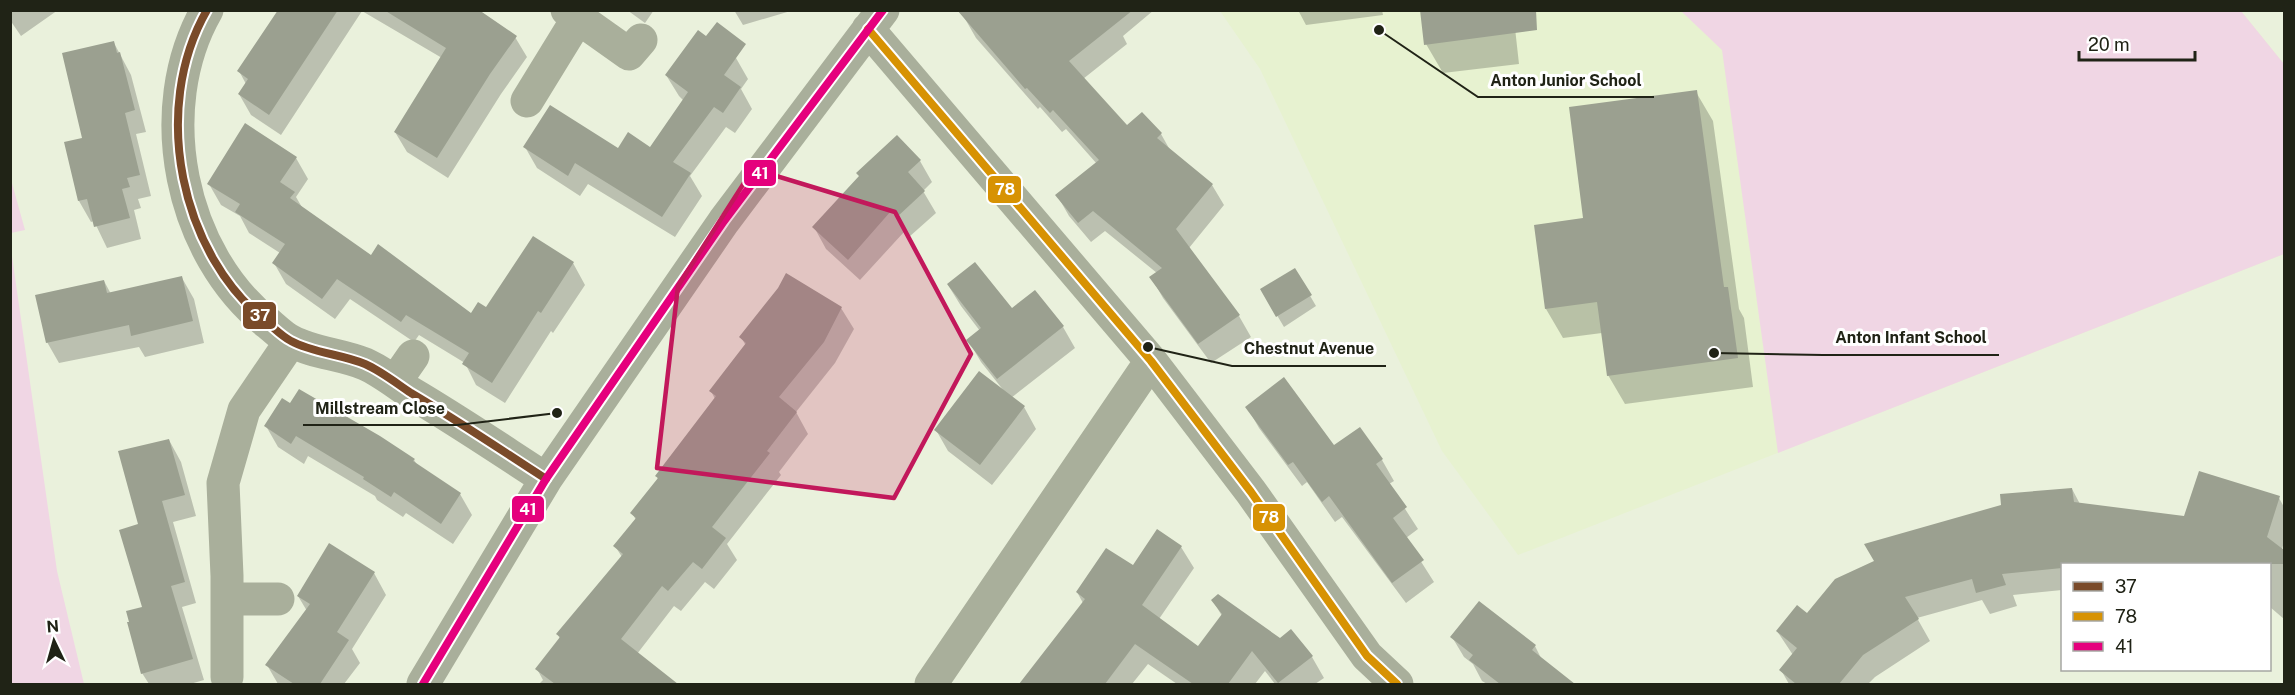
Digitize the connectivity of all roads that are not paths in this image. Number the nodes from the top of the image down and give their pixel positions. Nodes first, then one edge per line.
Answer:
1 (207, 10) edge
2 (573, 14) edge
3 (876, 20) edge
4 (641, 40) dead end
5 (527, 101) dead end
6 (291, 341) junction
7 (1151, 361) junction
8 (546, 479) junction
9 (227, 599) junction
10 (278, 599) dead end
11 (227, 677) dead end
12 (423, 684) edge
13 (931, 684) edge
14 (1397, 684) edge

1 - 6 street
2 - 4 street
2 - 5 street
3 - 7 street
3 - 8 street
6 - 8 street
6 - 9 street
7 - 13 street
7 - 14 street
8 - 12 street
9 - 10 street
9 - 11 street

